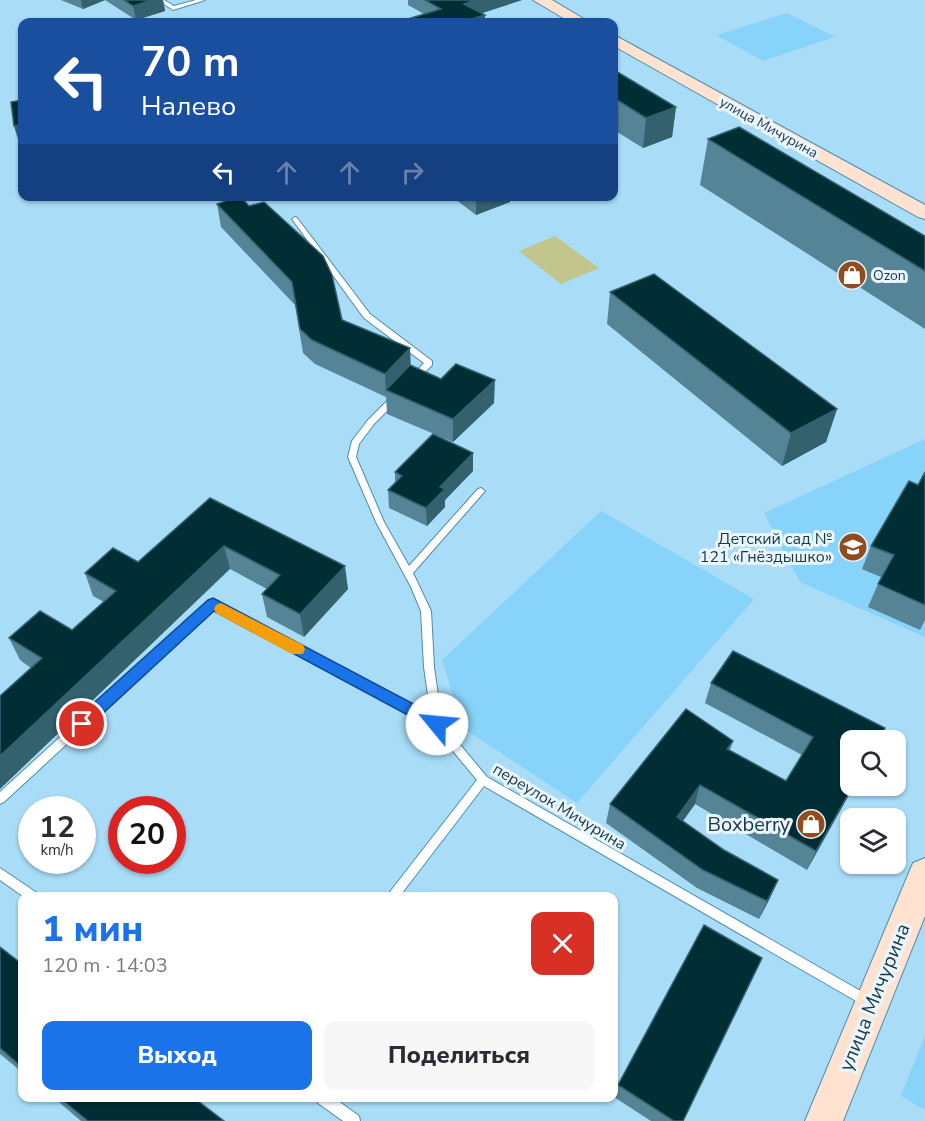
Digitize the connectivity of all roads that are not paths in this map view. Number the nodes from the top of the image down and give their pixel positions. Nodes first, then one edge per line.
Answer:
1 (161, 0) edge
2 (202, 0) edge
3 (541, 0) edge
4 (574, 18) edge
5 (618, 42) edge
6 (925, 213) edge
7 (295, 219) dead end
8 (481, 491) dead end
9 (408, 573) junction
10 (437, 724) junction
11 (483, 780) junction
12 (0, 799) edge
13 (0, 873) edge
14 (925, 874) edge
15 (26, 892) edge
16 (396, 892) edge
17 (871, 1004) junction
18 (328, 1102) edge
19 (354, 1121) edge
20 (824, 1121) edge

1 - 2 lane
3 - 4 street
5 - 6 street, улица Мичурина
7 - 9 lane
8 - 9 lane
9 - 10 lane
10 - 11 lane, переулок Мичурина
10 - 12 lane
11 - 16 lane
11 - 17 lane, переулок Мичурина
13 - 15 lane
14 - 17 street, улица Мичурина
17 - 20 street, улица Мичурина
18 - 19 lane

